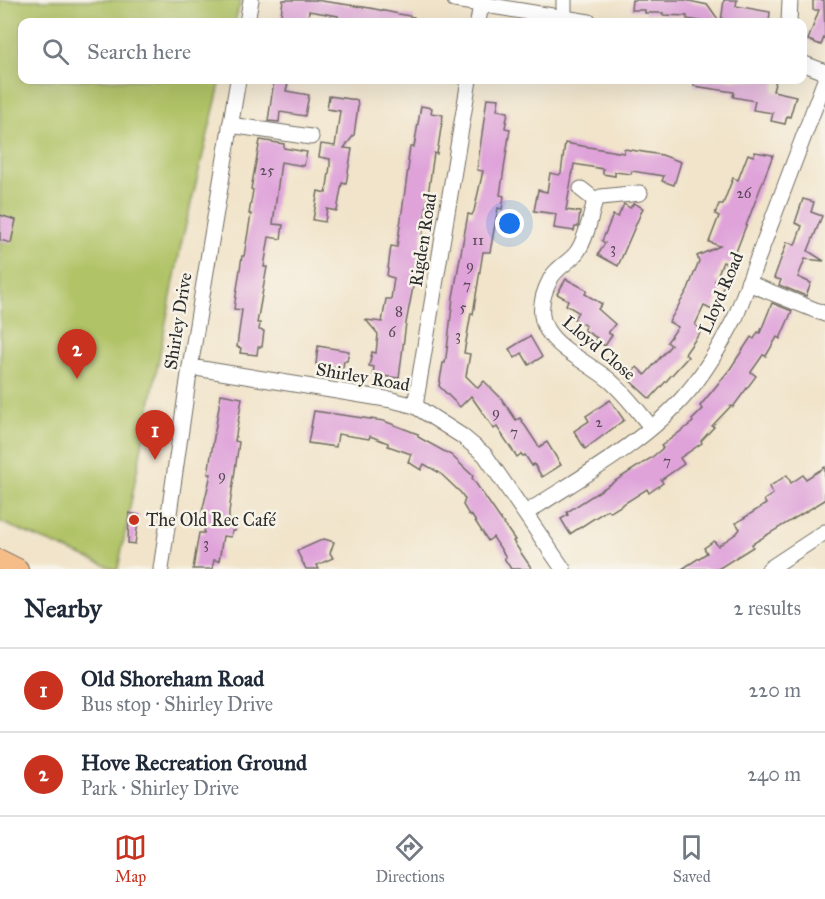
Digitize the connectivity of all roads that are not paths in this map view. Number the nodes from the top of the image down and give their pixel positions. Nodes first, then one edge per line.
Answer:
1 (251, 0) edge
2 (455, 0) edge
3 (564, 0) edge
4 (790, 0) edge
5 (481, 4) junction
6 (248, 18) edge
7 (479, 18) edge
8 (564, 18) joint
9 (789, 18) edge
10 (807, 65) edge
11 (825, 72) edge
12 (825, 80) edge
13 (237, 84) edge
14 (468, 84) edge
15 (230, 125) junction
16 (311, 137) dead end
17 (581, 189) dead end
18 (640, 193) dead end
19 (595, 200) junction
20 (748, 283) junction
21 (825, 315) edge
22 (190, 367) junction
23 (415, 406) junction
24 (651, 427) junction
25 (526, 513) junction
26 (825, 532) edge
27 (0, 560) edge
28 (18, 569) edge
29 (160, 569) edge
30 (563, 569) edge
31 (769, 569) edge

1 - 6 street
2 - 5 street
3 - 8 street
4 - 9 street
5 - 7 street
5 - 8 street
10 - 11 street
12 - 20 street, Lloyd Road
13 - 15 street, Shirley Drive
14 - 23 street, Rigden Road
15 - 16 street
15 - 22 street, Shirley Drive
17 - 19 street
18 - 19 street
19 - 24 street, Lloyd Close
20 - 21 street
20 - 24 street, Lloyd Road
22 - 23 street, Shirley Road
22 - 29 street, Shirley Drive
23 - 25 street, Shirley Road
24 - 25 street, Lloyd Road
25 - 30 street, Shirley Road
26 - 31 street
27 - 28 main road

